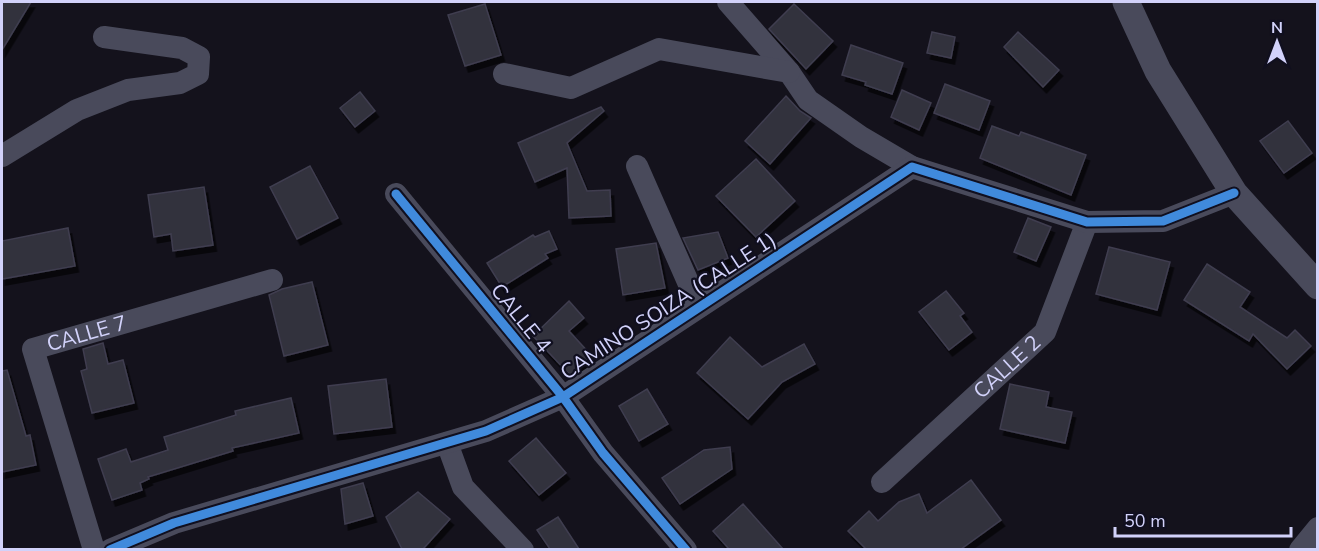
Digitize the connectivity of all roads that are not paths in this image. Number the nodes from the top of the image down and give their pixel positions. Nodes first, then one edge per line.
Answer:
1 (728, 2) edge
2 (1126, 2) edge
3 (104, 37) dead end
4 (789, 72) junction
5 (504, 74) dead end
6 (2, 156) edge
7 (638, 166) dead end
8 (912, 167) junction
9 (1234, 193) junction
10 (396, 194) dead end
11 (1087, 222) junction
12 (272, 280) dead end
13 (1317, 286) edge
14 (699, 308) junction
15 (563, 397) junction
16 (447, 443) junction
17 (882, 482) dead end
18 (1317, 528) edge
19 (109, 549) edge
20 (523, 549) edge
21 (686, 549) edge
22 (1300, 549) edge

1 - 4 street
2 - 9 street
3 - 6 street
4 - 5 street
4 - 8 street
7 - 14 street
8 - 11 street
8 - 14 street, CAMINO SOIZA (CALLE 1)
9 - 11 street
9 - 13 street
10 - 15 street, CALLE 4
11 - 17 street, CALLE 2
12 - 19 street, CALLE 7
14 - 15 street, CAMINO SOIZA (CALLE 1)
15 - 16 street, CAMINO SOIZA (CALLE 1)
15 - 21 street, CALLE 4
16 - 19 street, CAMINO SOIZA (CALLE 1)
16 - 20 street
18 - 22 street

